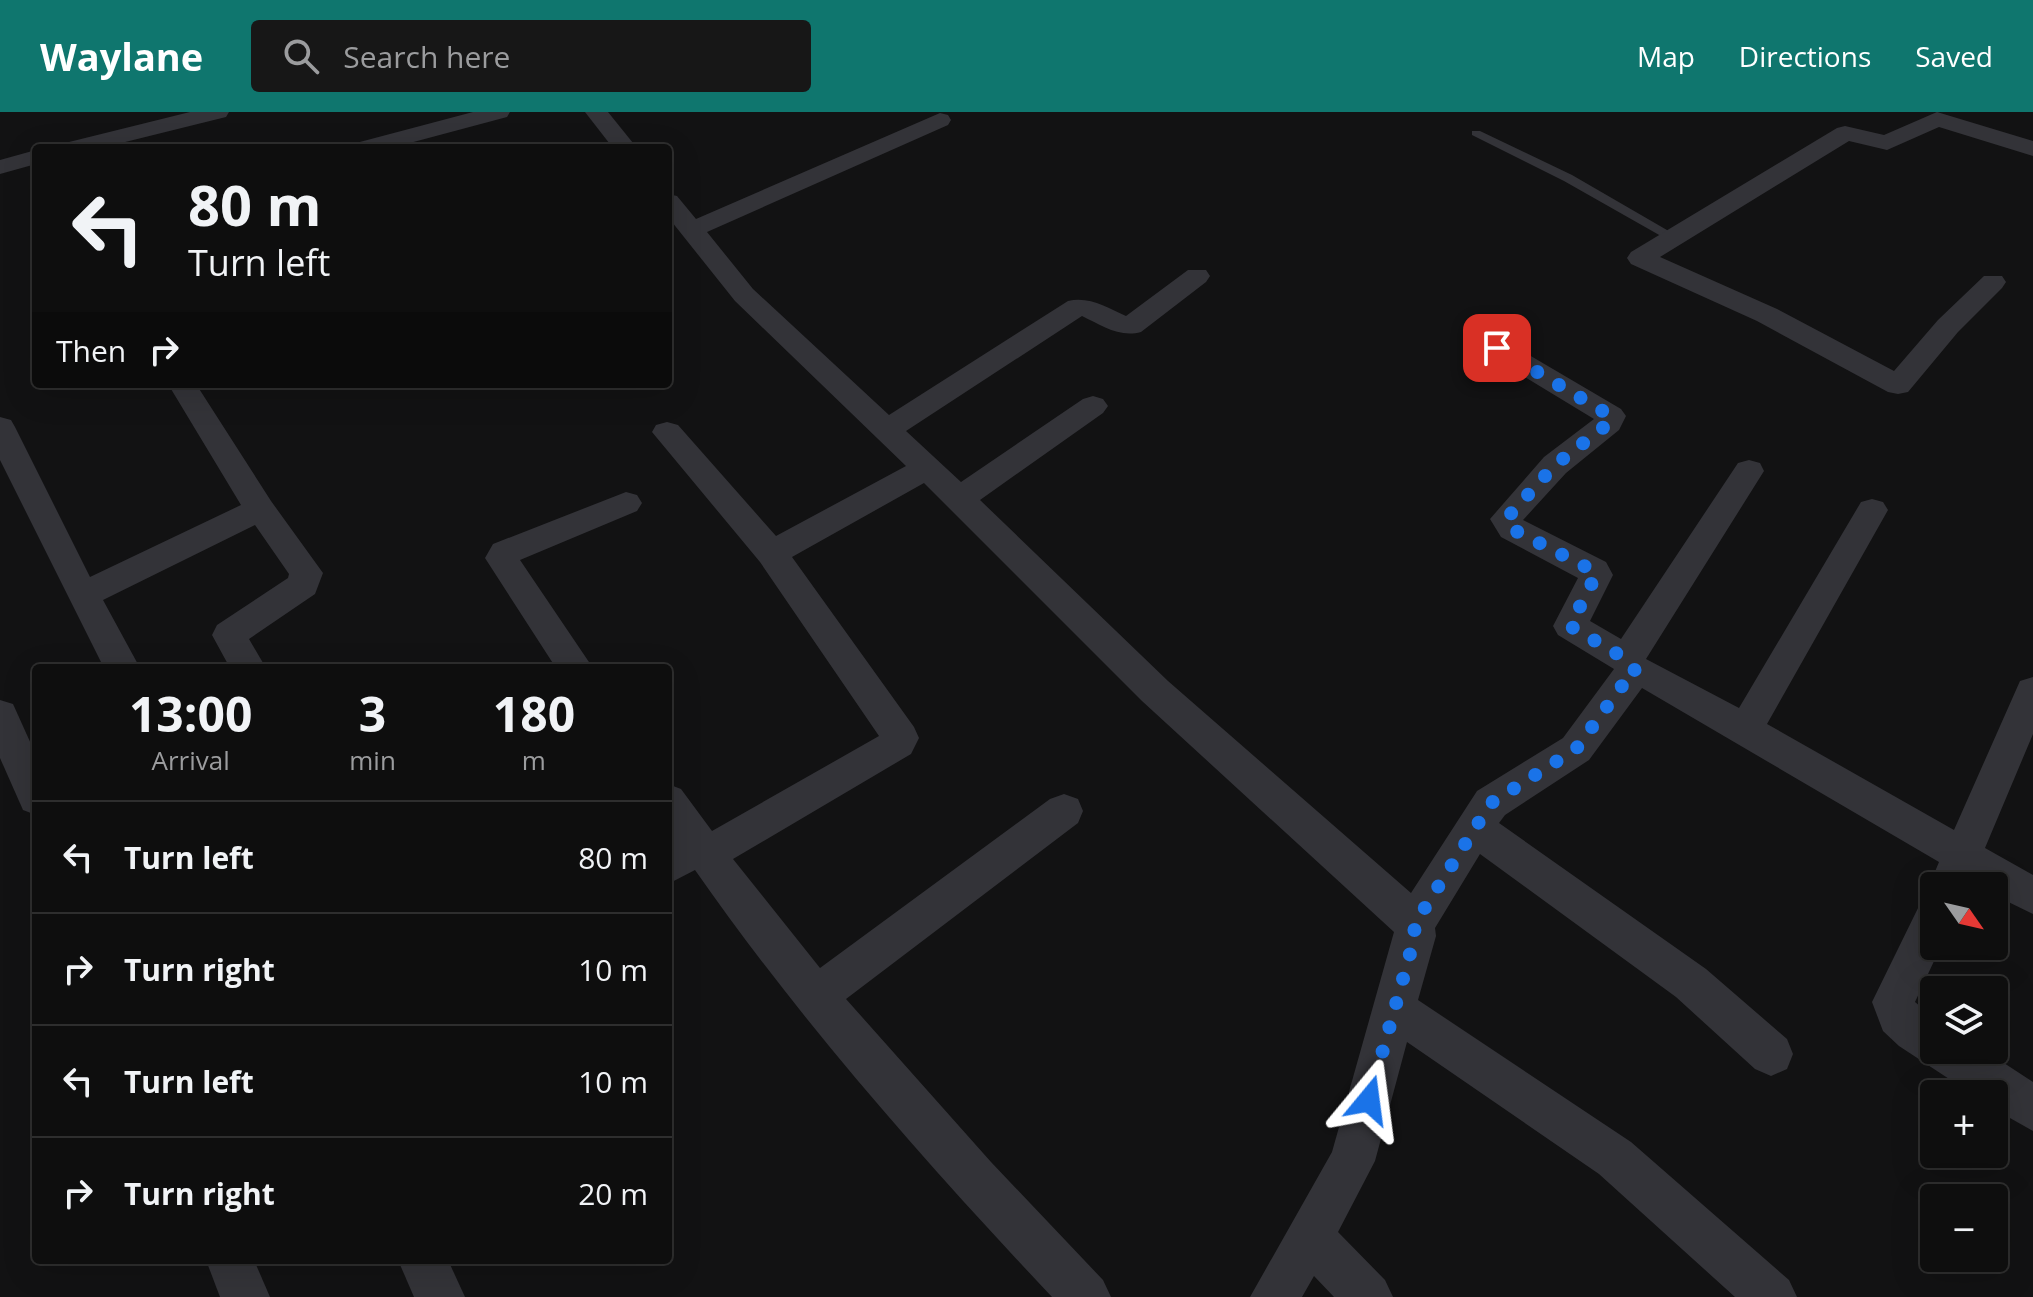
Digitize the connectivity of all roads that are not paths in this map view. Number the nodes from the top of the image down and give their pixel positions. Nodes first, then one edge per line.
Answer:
1 (218, 112) edge
2 (499, 112) edge
3 (596, 112) edge
4 (1934, 116) edge
5 (940, 120) dead end
6 (430, 123) edge
7 (1476, 133) dead end
8 (89, 144) edge
9 (375, 144) edge
10 (454, 144) edge
11 (622, 144) edge
12 (2033, 149) edge
13 (32, 158) edge
14 (0, 167) edge
15 (672, 206) edge
16 (691, 230) junction
17 (1673, 237) junction
18 (1197, 276) dead end
19 (1993, 282) dead end
20 (1497, 348) dead end
21 (184, 388) edge
22 (1093, 406) dead end
23 (0, 427) edge
24 (887, 430) junction
25 (667, 432) dead end
26 (926, 468) junction
27 (1749, 471) dead end
28 (959, 499) junction
29 (626, 503) dead end
30 (260, 509) junction
31 (1872, 510) dead end
32 (772, 553) junction
33 (83, 595) junction
34 (120, 664) edge
35 (246, 664) edge
36 (572, 664) edge
37 (1631, 666) junction
38 (2033, 691) edge
39 (0, 715) edge
40 (1745, 730) junction
41 (2024, 739) edge
42 (32, 789) edge
43 (672, 810) edge
44 (1064, 811) dead end
45 (1476, 829) junction
46 (692, 855) edge
47 (1956, 871) edge
48 (2033, 896) edge
49 (1414, 925) junction
50 (1920, 946) edge
51 (815, 997) junction
52 (1395, 1009) junction
53 (1920, 1034) edge
54 (1771, 1054) dead end
55 (1966, 1064) edge
56 (2033, 1108) edge
57 (1309, 1237) junction
58 (232, 1264) edge
59 (424, 1264) edge
60 (245, 1297) edge
61 (440, 1297) edge
62 (1086, 1297) edge
63 (1275, 1297) edge
64 (1368, 1297) edge
65 (1772, 1297) edge

1 - 8 street
2 - 6 street
3 - 11 street
4 - 12 street
4 - 17 street
5 - 16 street
6 - 9 street
6 - 10 street
7 - 17 lane
13 - 14 street
15 - 16 street
16 - 24 street
17 - 19 street
18 - 24 street
20 - 37 street
21 - 30 street
22 - 28 street
23 - 33 street
24 - 26 street
25 - 32 street
26 - 28 street
26 - 32 street
27 - 37 street
28 - 49 street
29 - 36 street
30 - 33 street
30 - 35 street
31 - 40 street
32 - 46 street
33 - 34 street
37 - 40 street
37 - 45 street
38 - 41 street
39 - 42 street
40 - 47 street
41 - 47 street
43 - 46 street
44 - 51 street
45 - 49 street
45 - 54 street
46 - 51 street
47 - 48 street
49 - 52 street
50 - 53 street
51 - 62 street
52 - 57 street
52 - 65 street
55 - 56 street
57 - 63 street
57 - 64 street
58 - 60 street
59 - 61 street

